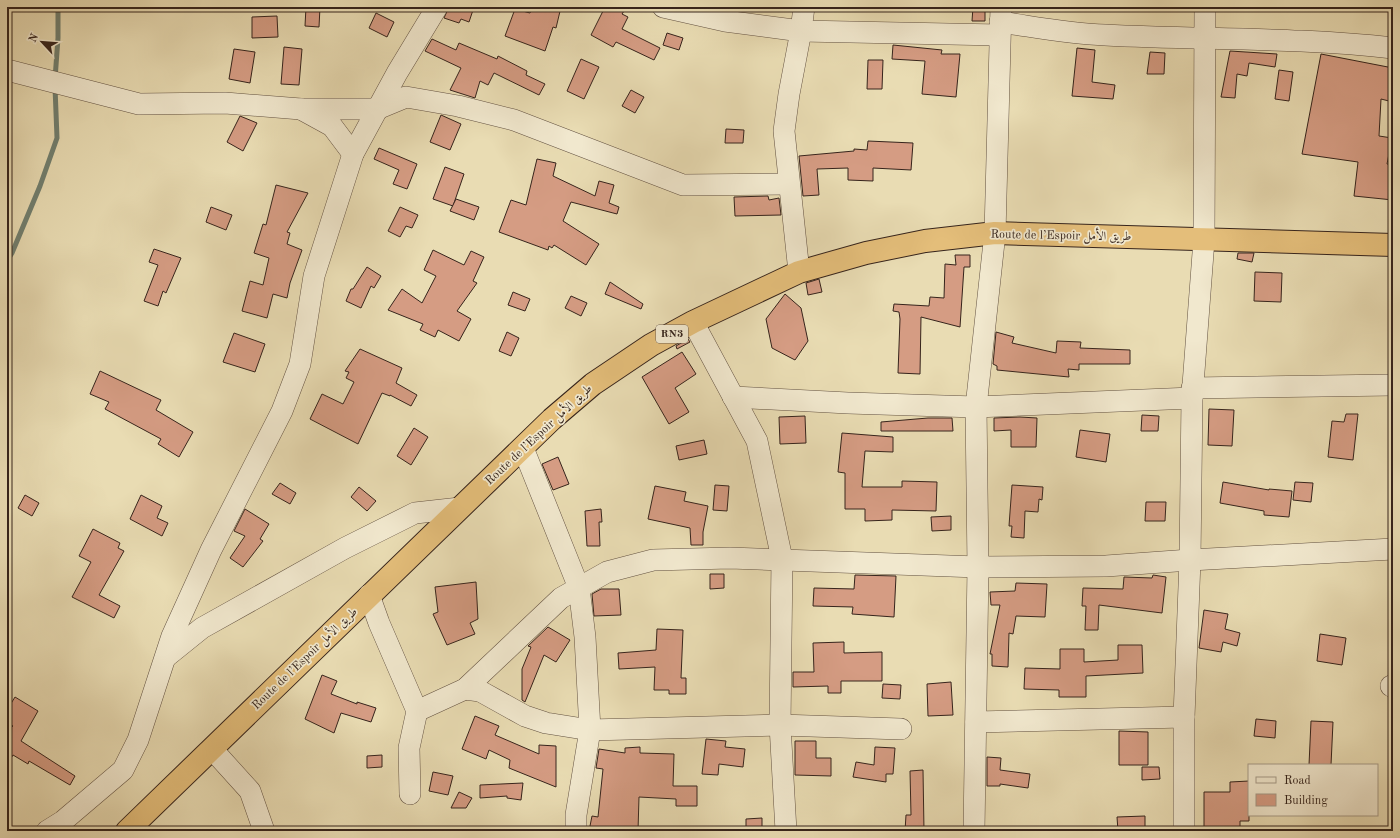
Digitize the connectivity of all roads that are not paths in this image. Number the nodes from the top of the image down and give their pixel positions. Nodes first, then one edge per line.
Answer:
1 (437, 7) edge
2 (663, 7) edge
3 (804, 7) edge
4 (1205, 7) edge
5 (1000, 21) edge
6 (801, 32) junction
7 (1204, 39) junction
8 (1393, 48) edge
9 (7, 70) edge
10 (55, 82) junction
11 (7, 83) edge
12 (301, 109) junction
13 (377, 109) junction
14 (353, 154) junction
15 (788, 184) junction
16 (995, 233) junction
17 (1204, 240) junction
18 (1393, 246) edge
19 (799, 272) junction
20 (693, 322) junction
21 (1393, 385) edge
22 (1192, 393) junction
23 (733, 397) junction
24 (976, 407) junction
25 (523, 448) junction
26 (460, 508) junction
27 (1393, 549) edge
28 (782, 559) junction
29 (1190, 560) junction
30 (978, 567) junction
31 (579, 588) junction
32 (369, 596) junction
33 (166, 657) junction
34 (464, 690) junction
35 (417, 711) junction
36 (1184, 717) junction
37 (976, 722) junction
38 (780, 725) junction
39 (901, 729) dead end
40 (590, 730) junction
41 (212, 749) junction
42 (410, 794) dead end
43 (47, 831) edge
44 (127, 831) edge
45 (264, 831) edge
46 (576, 831) edge
47 (786, 831) edge
48 (974, 831) edge
49 (1184, 831) edge

1 - 13 street
2 - 6 street
3 - 6 street
4 - 7 street
5 - 6 street
5 - 7 street
5 - 16 street
6 - 15 street
7 - 8 street
7 - 17 street
9 - 10 street
10 - 11 street
10 - 12 street
12 - 13 street
12 - 14 street
13 - 14 street
13 - 15 street
14 - 33 street
15 - 19 street
16 - 17 highway, Route de l’Espoir طريق الأمل / RN3
16 - 19 highway, Route de l’Espoir طريق الأمل / RN3
16 - 24 street
17 - 18 highway, Route de l’Espoir طريق الأمل / RN3
17 - 22 street
19 - 20 highway, Route de l’Espoir طريق الأمل / RN3
20 - 23 street
20 - 25 highway, Route de l’Espoir طريق الأمل / RN3
21 - 22 street
22 - 24 street
22 - 29 street
23 - 24 street
23 - 28 street
24 - 30 street
25 - 26 highway, Route de l’Espoir طريق الأمل / RN3
25 - 31 street
26 - 32 highway, Route de l’Espoir طريق الأمل / RN3
26 - 33 street
27 - 29 street
28 - 30 street
28 - 31 street
28 - 38 street
29 - 30 street
29 - 36 street
30 - 37 street
31 - 34 street
31 - 40 street
32 - 35 street
32 - 41 highway, Route de l’Espoir طريق الأمل / RN3
33 - 43 street
34 - 35 street
34 - 40 street
35 - 42 street
36 - 37 street
36 - 49 street
37 - 48 street
38 - 39 street
38 - 40 street
38 - 47 street
40 - 46 street
41 - 44 highway, Route de l’Espoir طريق الأمل / RN3
41 - 45 street

